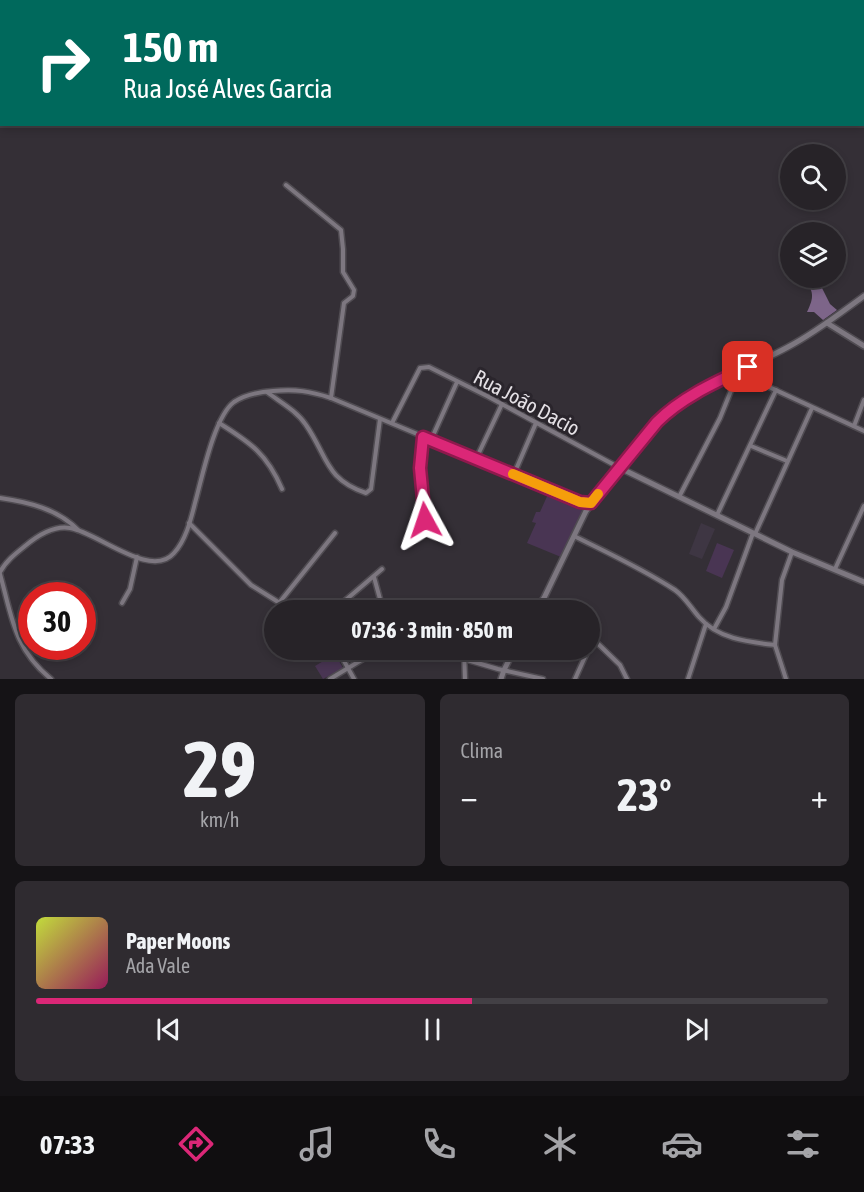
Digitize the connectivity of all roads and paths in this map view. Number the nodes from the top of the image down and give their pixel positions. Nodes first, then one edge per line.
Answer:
1 (286, 185) dead end
2 (864, 296) edge
3 (827, 323) junction
4 (864, 346) edge
5 (748, 367) junction
6 (740, 371) junction
7 (457, 382) junction
8 (776, 390) junction
9 (267, 392) junction
10 (331, 398) junction
11 (864, 400) edge
12 (502, 404) junction
13 (812, 408) junction
14 (380, 419) junction
15 (219, 423) junction
16 (392, 423) junction
17 (536, 423) junction
18 (854, 426) junction
19 (864, 431) edge
20 (423, 437) junction
21 (431, 440) junction
22 (751, 446) junction
23 (476, 459) junction
24 (787, 461) junction
25 (620, 468) junction
26 (514, 474) junction
27 (282, 489) dead end
28 (679, 497) junction
29 (0, 498) edge
30 (580, 502) junction
31 (591, 503) junction
32 (864, 506) edge
33 (585, 511) junction
34 (717, 515) junction
35 (425, 520) dead end
36 (189, 523) junction
37 (79, 531) junction
38 (335, 533) dead end
39 (754, 533) junction
40 (574, 536) junction
41 (792, 552) junction
42 (137, 557) junction
43 (382, 568) dead end
44 (835, 569) junction
45 (0, 573) edge
46 (374, 576) junction
47 (864, 582) edge
48 (274, 600) edge
49 (281, 600) edge
50 (346, 600) edge
51 (380, 600) edge
52 (542, 600) edge
53 (122, 603) dead end
54 (706, 624) junction
55 (714, 629) junction
56 (775, 645) junction
57 (600, 646) edge
58 (344, 660) edge
59 (360, 660) edge
60 (463, 660) edge
61 (470, 660) edge
62 (509, 660) edge
63 (584, 660) edge
64 (348, 667) junction
65 (504, 670) junction
66 (51, 679) edge
67 (330, 679) edge
68 (354, 679) edge
69 (465, 679) edge
70 (501, 679) edge
71 (543, 679) edge
72 (575, 679) edge
73 (627, 679) edge
74 (689, 679) edge
75 (786, 679) edge

1 - 10 street
2 - 3 street
3 - 4 street
3 - 5 street
5 - 6 street
5 - 8 street
6 - 25 street
6 - 28 street
7 - 12 street, Rua João Dacio
7 - 16 street, Rua João Dacio
7 - 21 street
8 - 13 street
8 - 22 street
9 - 10 street
9 - 14 street
9 - 15 street
10 - 14 street
11 - 18 street
12 - 17 street, Rua João Dacio
12 - 23 street
13 - 18 street
13 - 24 street
14 - 16 street
15 - 27 street
15 - 36 street
16 - 20 street
17 - 25 street, Rua João Dacio
17 - 26 street
18 - 19 street
20 - 21 street
20 - 35 street
21 - 23 street
22 - 24 street
22 - 34 street
23 - 26 street
24 - 39 street
25 - 28 street
25 - 31 street
26 - 30 street
28 - 34 street
29 - 37 street
30 - 31 street
30 - 33 street
31 - 33 street
32 - 44 street
33 - 40 street
34 - 39 street
36 - 42 street
36 - 48 street
37 - 42 street
37 - 45 street
38 - 49 street
39 - 41 street
39 - 55 street
40 - 52 street
40 - 54 street
41 - 44 street
41 - 56 street
42 - 53 street
43 - 46 street
44 - 47 street
45 - 66 street
46 - 50 street
46 - 51 street
54 - 55 street
54 - 74 street
55 - 56 street
56 - 75 street
57 - 73 street
58 - 64 street
59 - 64 street
60 - 69 street
61 - 65 street
62 - 65 street
63 - 72 street
64 - 67 street
64 - 68 street
65 - 70 street
65 - 71 street

